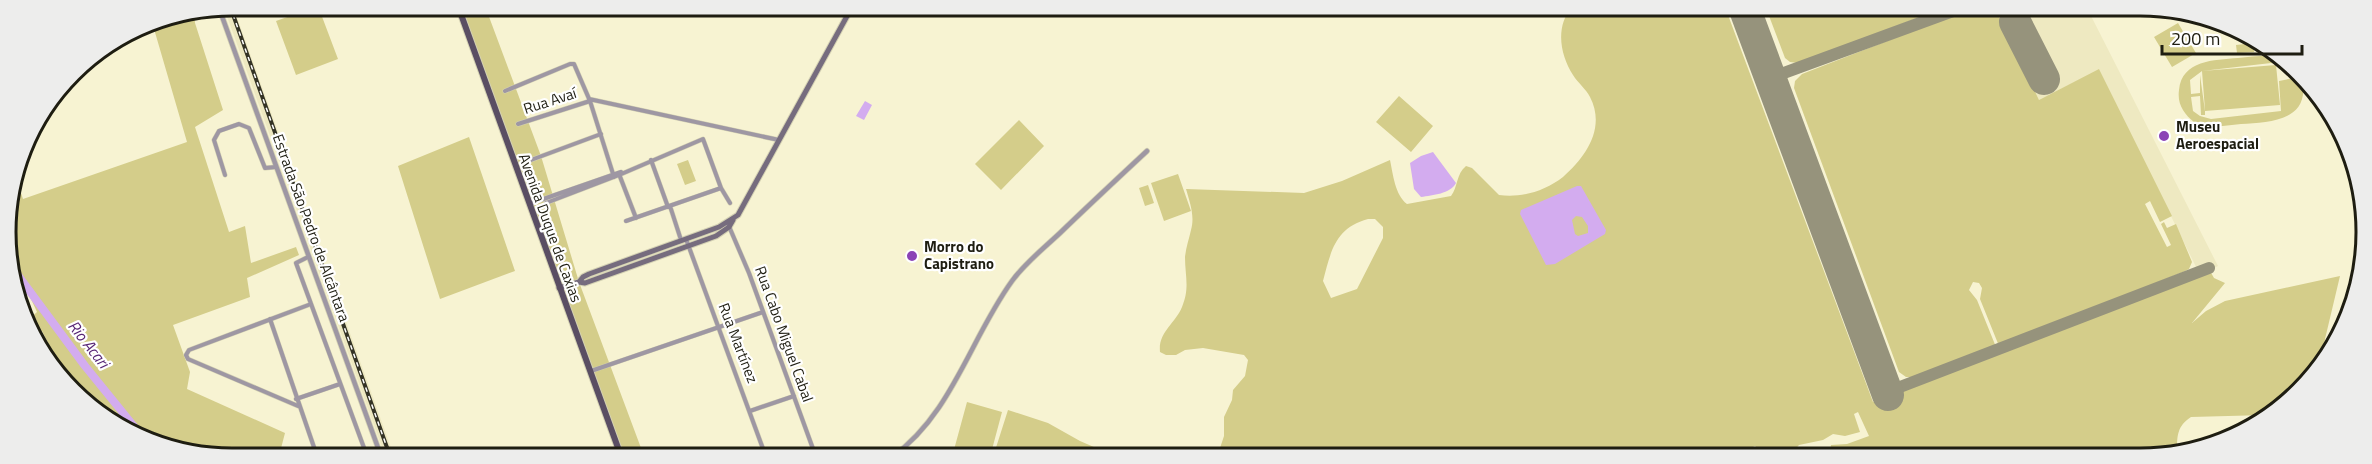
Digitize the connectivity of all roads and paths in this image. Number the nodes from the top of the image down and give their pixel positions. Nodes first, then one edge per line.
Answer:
1 (462, 16) edge
2 (847, 16) edge
3 (222, 17) edge
4 (505, 91) dead end
5 (589, 100) junction
6 (519, 124) dead end
7 (601, 134) junction
8 (779, 140) junction
9 (1147, 151) dead end
10 (531, 160) dead end
11 (651, 160) junction
12 (276, 167) junction
13 (617, 174) junction
14 (225, 175) dead end
15 (721, 188) junction
16 (730, 203) dead end
17 (528, 204) junction
18 (669, 207) junction
19 (636, 218) junction
20 (626, 221) dead end
21 (728, 224) junction
22 (684, 240) junction
23 (688, 246) junction
24 (308, 257) junction
25 (579, 282) junction
26 (559, 288) junction
27 (311, 304) junction
28 (763, 312) junction
29 (270, 319) junction
30 (718, 326) junction
31 (590, 371) junction
32 (340, 384) junction
33 (794, 396) junction
34 (296, 399) junction
35 (298, 406) junction
36 (750, 411) junction
37 (314, 448) edge
38 (364, 448) edge
39 (378, 448) edge
40 (618, 448) edge
41 (763, 448) edge
42 (813, 448) edge
43 (902, 448) edge

1 - 17 main road, Avenida Duque de Caxias
2 - 8 main road
3 - 12 street, Estrada São Pedro de Alcântara
4 - 5 street
5 - 6 street, Rua Avaí
5 - 7 street
5 - 8 street
7 - 10 street
7 - 13 street
8 - 21 main road
9 - 43 street
11 - 13 street
11 - 15 street
11 - 18 street, Rua Martínez
12 - 14 street
12 - 24 street, Estrada São Pedro de Alcântara
13 - 17 street
13 - 19 street
15 - 16 street
15 - 18 street
17 - 26 main road, Avenida Duque de Caxias
18 - 19 street
18 - 22 street, Rua Martínez
19 - 20 street
21 - 22 main road
21 - 23 main road
21 - 28 street, Rua Cabo Miguel Cabal
22 - 23 street, Rua Martínez
22 - 25 main road
23 - 25 main road
23 - 30 street, Rua Martínez
24 - 27 street
24 - 39 street, Estrada São Pedro de Alcântara
25 - 26 main road
26 - 31 main road, Avenida Duque de Caxias
27 - 29 street
27 - 32 street
28 - 30 street
28 - 33 street, Rua Cabo Miguel Cabal
29 - 34 street
29 - 35 street
30 - 31 street
30 - 36 street, Rua Martínez
31 - 40 main road, Avenida Duque de Caxias
32 - 34 street
32 - 38 street
33 - 36 street
33 - 42 street, Rua Cabo Miguel Cabal
34 - 35 street
35 - 37 street
36 - 41 street, Rua Martínez

